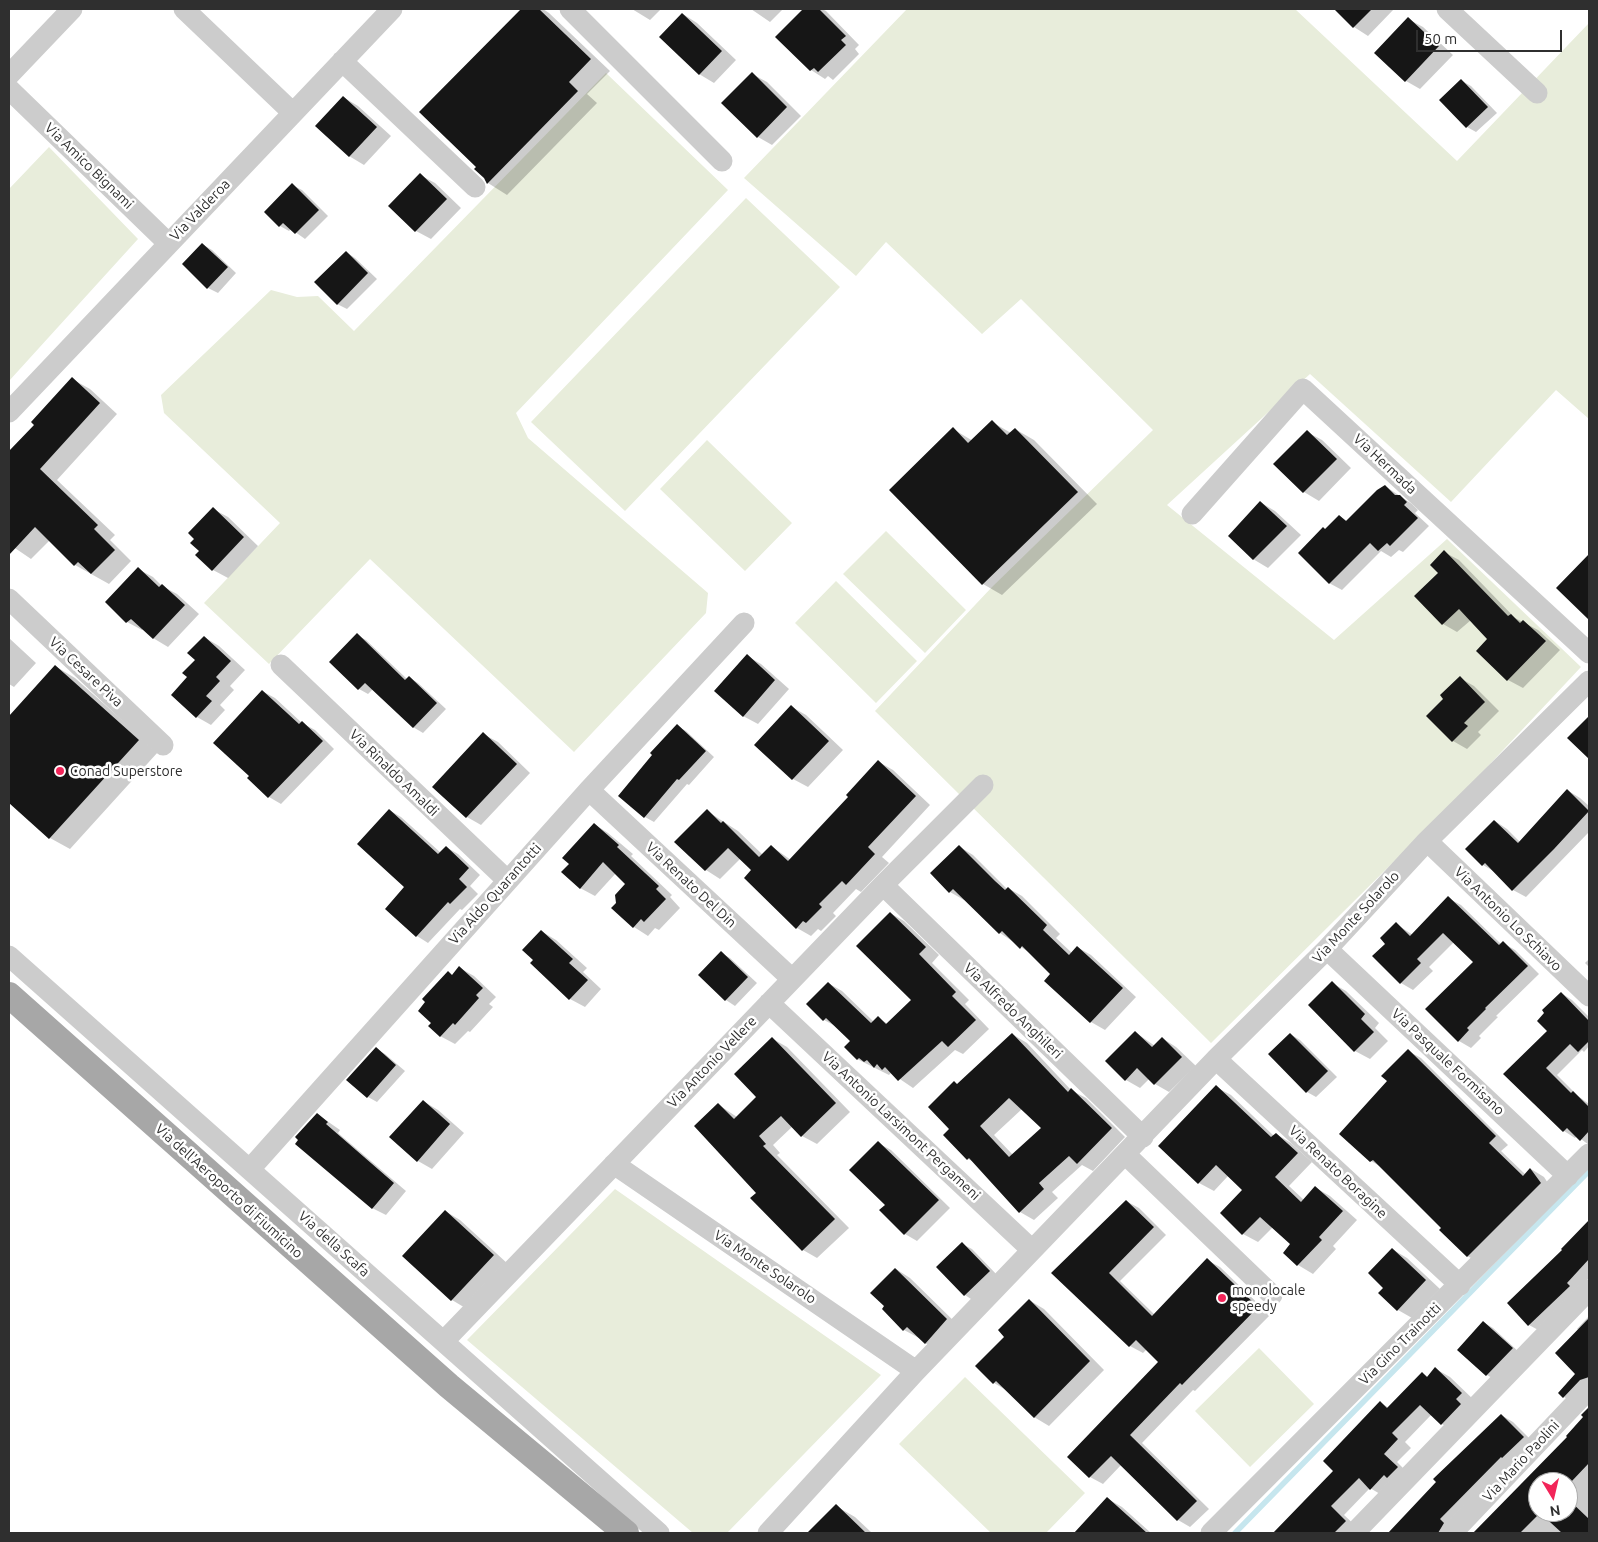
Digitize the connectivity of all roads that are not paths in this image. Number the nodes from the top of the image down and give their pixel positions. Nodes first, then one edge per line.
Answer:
1 (72, 9) edge
2 (184, 9) edge
3 (392, 9) edge
4 (570, 9) edge
5 (1447, 9) edge
6 (342, 61) junction
7 (9, 75) edge
8 (9, 89) edge
9 (1537, 93) dead end
10 (293, 113) junction
11 (722, 161) dead end
12 (475, 186) dead end
13 (168, 243) junction
14 (9, 412) edge
15 (1192, 514) dead end
16 (9, 600) edge
17 (744, 623) dead end
18 (1589, 653) edge
19 (281, 665) dead end
20 (1589, 681) edge
21 (163, 745) dead end
22 (983, 785) dead end
23 (589, 790) junction
24 (1427, 841) junction
25 (507, 880) junction
26 (883, 885) junction
27 (1327, 949) junction
28 (9, 956) edge
29 (792, 980) junction
30 (9, 995) edge
31 (1589, 996) edge
32 (769, 1003) junction
33 (1216, 1059) junction
34 (1143, 1136) junction
35 (1125, 1154) junction
36 (1589, 1154) edge
37 (614, 1164) junction
38 (250, 1169) junction
39 (1568, 1176) junction
40 (1032, 1250) junction
41 (1460, 1285) junction
42 (1589, 1290) edge
43 (1272, 1295) dead end
44 (444, 1341) junction
45 (916, 1371) junction
46 (449, 1386) junction
47 (1589, 1389) edge
48 (604, 1533) edge
49 (626, 1533) edge
50 (659, 1533) edge
51 (768, 1533) edge
52 (1211, 1533) edge
53 (1354, 1533) edge
54 (1452, 1533) edge

1 - 7 street
2 - 10 street
3 - 6 street, Via Valderoa
4 - 11 street
5 - 9 street
6 - 10 street, Via Valderoa
6 - 12 street
8 - 13 street, Via Amico Bignami
10 - 13 street, Via Valderoa
13 - 14 street, Via Valderoa
15 - 18 street, Via Hermada
16 - 21 street, Via Cesare Piva
17 - 23 street, Via Aldo Quarantotti
19 - 25 street, Via Rinaldo Amaldi
20 - 24 street, Via Monte Solarolo
22 - 26 street, Via Antonio Vellere
23 - 25 street, Via Aldo Quarantotti
23 - 29 street, Via Renato Del Din
24 - 27 street, Via Monte Solarolo
24 - 31 street, Via Antonio Lo Schiavo
25 - 38 street, Via Aldo Quarantotti
26 - 29 street, Via Antonio Vellere
26 - 34 street, Via Alfredo Anghileri
27 - 33 street, Via Monte Solarolo
27 - 39 street, Via Pasquale Formisano
28 - 38 street, Via della Scafa
29 - 32 street, Via Antonio Vellere
30 - 46 main road, Via dell'Aeroporto di Fiumicino
32 - 37 street, Via Antonio Vellere
32 - 40 street, Via Antonio Larsimont Pergameni
33 - 34 street, Via Monte Solarolo
33 - 41 street, Via Renato Boragine
34 - 35 street, Via Monte Solarolo
35 - 40 street, Via Monte Solarolo
35 - 43 street
36 - 39 street, Via Gino Trainotti
37 - 44 street, Via Antonio Vellere
37 - 45 street, Via Monte Solarolo
38 - 44 street, Via della Scafa
39 - 41 street, Via Gino Trainotti
40 - 45 street, Via Monte Solarolo
41 - 52 street, Via Gino Trainotti
42 - 53 street
44 - 50 street, Via della Scafa
45 - 51 street, Via Monte Solarolo
46 - 48 main road, Via dell'Aeroporto di Fiumicino
46 - 49 main road, Via dell'Aeroporto di Fiumicino
47 - 54 street, Via Mario Paolini

